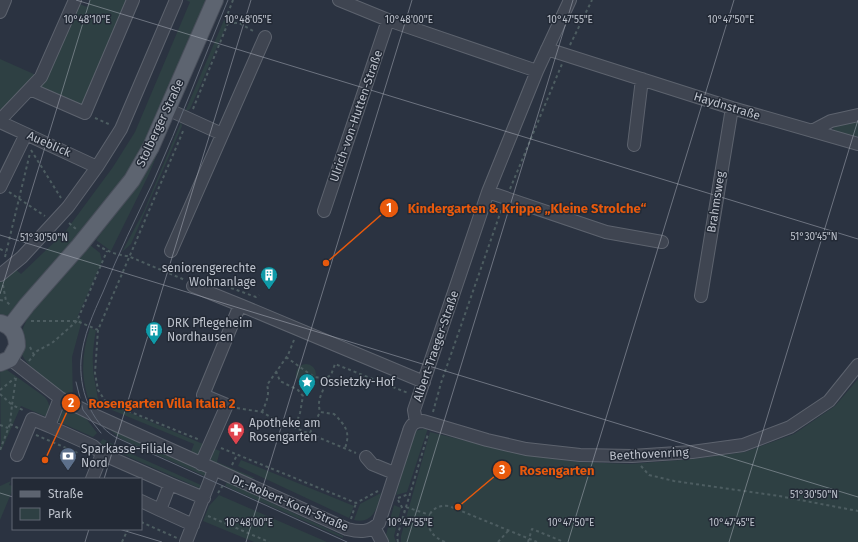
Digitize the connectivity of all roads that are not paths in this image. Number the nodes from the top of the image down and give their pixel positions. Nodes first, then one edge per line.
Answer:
1 (5, 0) edge
2 (75, 0) edge
3 (133, 0) edge
4 (176, 0) edge
5 (214, 0) edge
6 (339, 0) edge
7 (570, 0) edge
8 (0, 12) edge
9 (388, 20) junction
10 (265, 37) road end
11 (547, 49) junction
12 (537, 71) junction
13 (642, 79) junction
14 (30, 89) junction
15 (732, 108) junction
16 (167, 109) junction
17 (858, 115) edge
18 (1, 120) edge
19 (812, 131) junction
20 (26, 134) junction
21 (222, 134) junction
22 (858, 144) edge
23 (634, 145) dead end
24 (97, 166) junction
25 (0, 187) edge
26 (488, 192) junction
27 (324, 211) dead end
28 (662, 242) dead end
29 (171, 251) dead end
30 (1, 274) edge
31 (193, 286) road end
32 (701, 296) dead end
33 (240, 306) junction
34 (5, 325) edge
35 (5, 361) edge
36 (858, 365) edge
37 (424, 382) junction
38 (60, 398) junction
39 (416, 422) junction
40 (49, 426) junction
41 (17, 454) dead end
42 (102, 454) junction
43 (366, 457) road end
44 (201, 464) junction
45 (214, 470) junction
46 (394, 473) junction
47 (92, 478) edge
48 (170, 484) junction
49 (204, 498) junction
50 (142, 501) edge
51 (160, 510) junction
52 (193, 525) junction
53 (374, 527) junction
54 (186, 542) edge
55 (372, 542) edge
56 (382, 542) edge

1 - 8 street
2 - 14 street
3 - 14 street
4 - 24 street
5 - 16 main road, Stolberger Straße
6 - 9 street
7 - 11 street, Albert-Traeger-Straße
9 - 12 street
9 - 27 street, Ulrich-von-Hutten-Straße
10 - 21 street
11 - 12 street, Albert-Traeger-Straße
11 - 13 street, Haydnstraße
12 - 26 street, Albert-Traeger-Straße
13 - 15 street, Haydnstraße
13 - 23 street
14 - 18 street
15 - 19 street, Haydnstraße
15 - 32 street, Brahmsweg
16 - 21 street
16 - 34 main road, Stolberger Straße
17 - 19 street
18 - 20 street, Aueblick
19 - 22 street, Haydnstraße
20 - 24 street, Aueblick
20 - 25 street
21 - 29 street
24 - 30 street
26 - 28 street
26 - 37 street, Albert-Traeger-Straße
31 - 33 street
33 - 37 street
33 - 44 street
34 - 35 main road
35 - 38 street, Dr.-Robert-Koch-Straße
36 - 39 street, Beethovenring
37 - 39 street, Albert-Traeger-Straße
38 - 40 street
38 - 44 street, Dr.-Robert-Koch-Straße
39 - 46 street, Albert-Traeger-Straße
40 - 41 street
40 - 42 street
42 - 47 street
42 - 48 street
43 - 46 street
44 - 45 street, Dr.-Robert-Koch-Straße
45 - 49 street
45 - 53 street, Dr.-Robert-Koch-Straße
46 - 53 street, Albert-Traeger-Straße
48 - 49 street
48 - 51 street
49 - 52 street
50 - 51 street
51 - 52 street
52 - 54 street
53 - 55 street, Albert-Traeger-Straße
53 - 56 street

